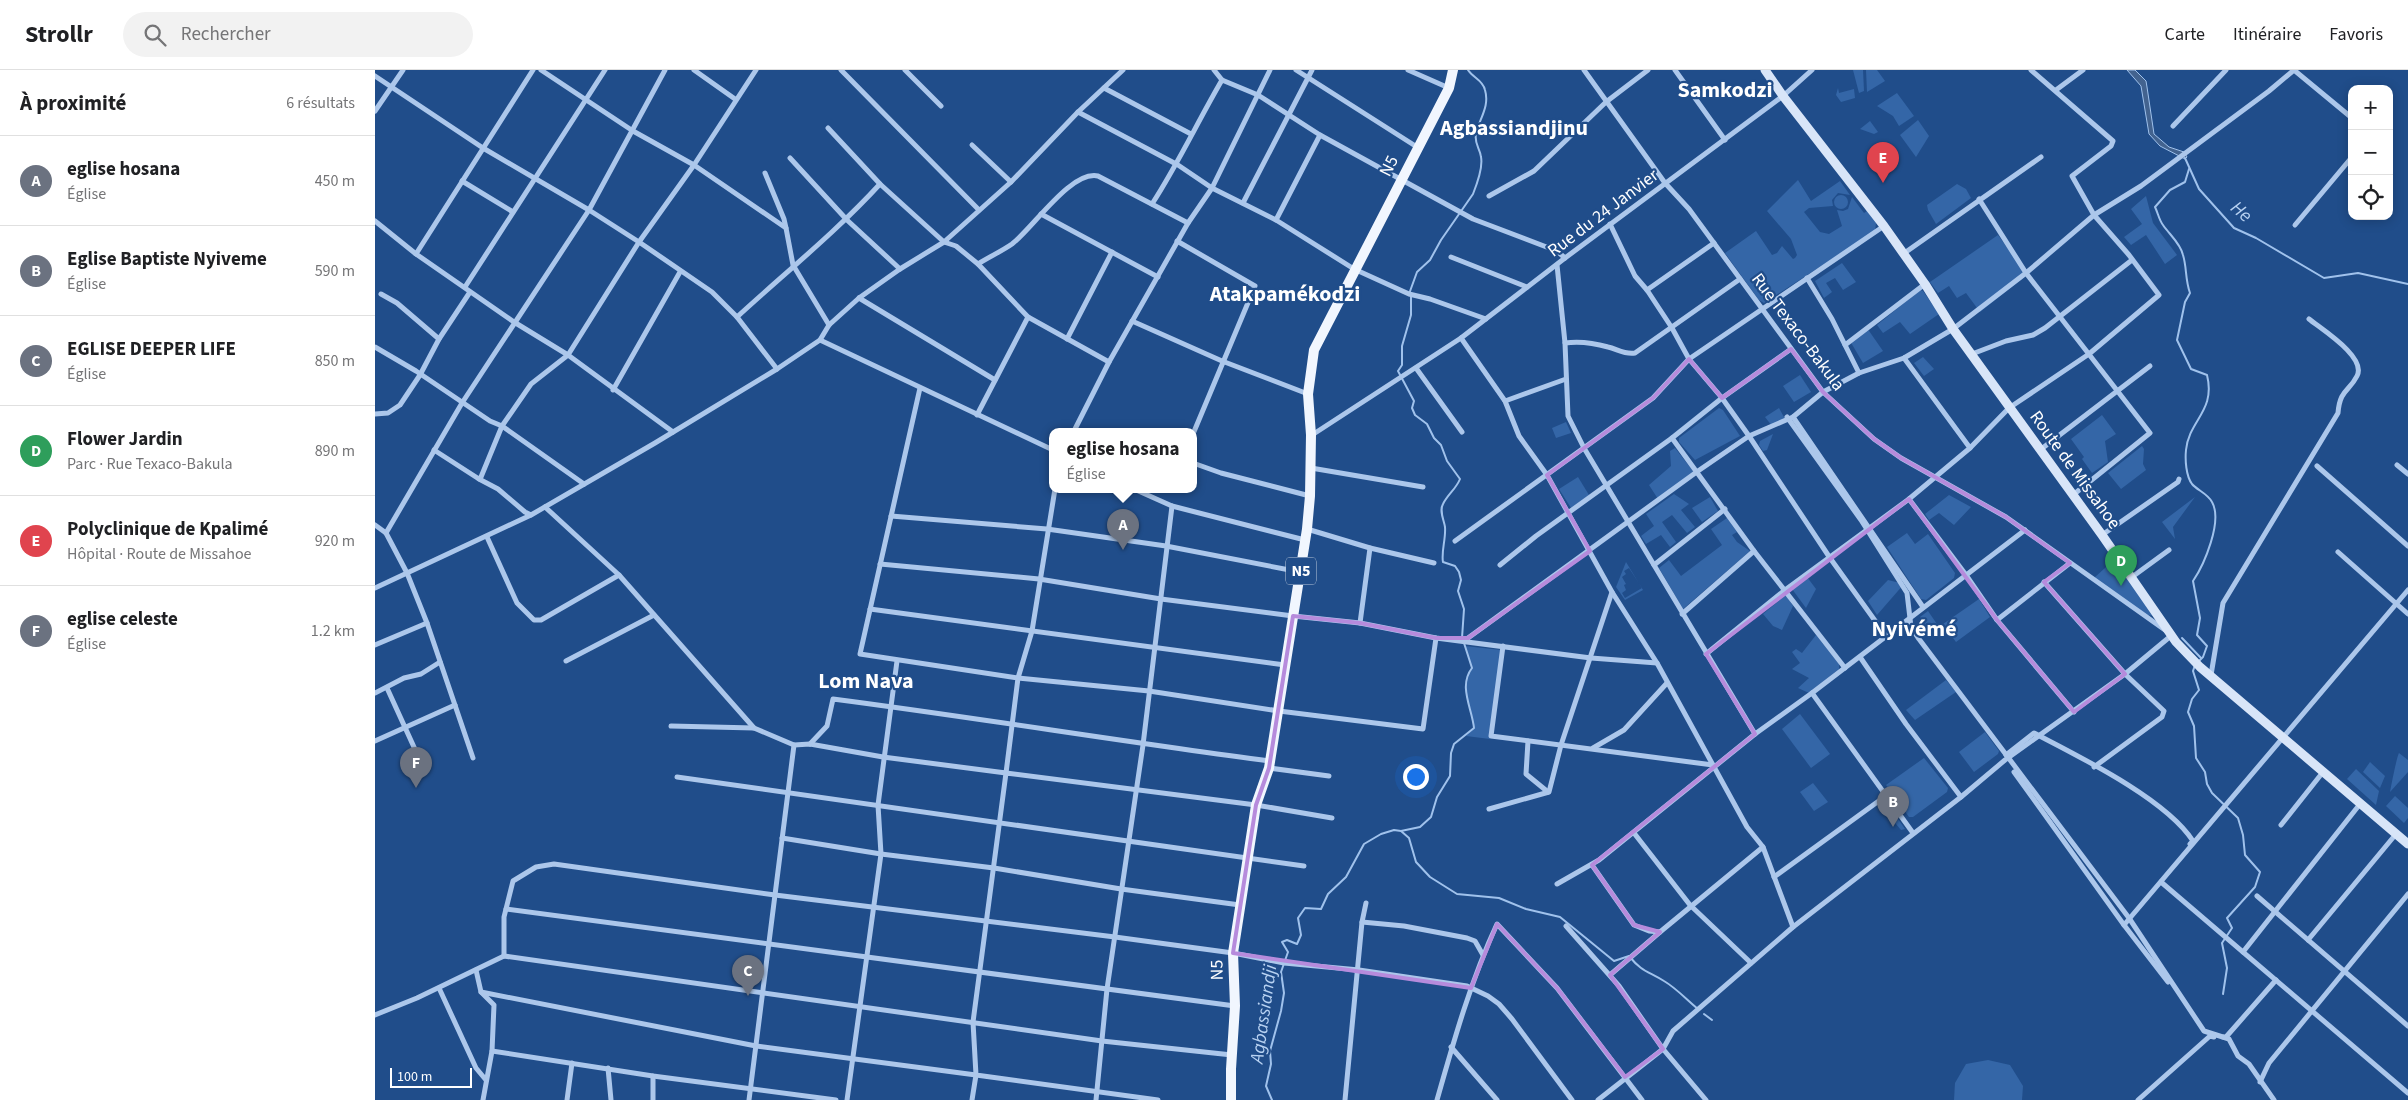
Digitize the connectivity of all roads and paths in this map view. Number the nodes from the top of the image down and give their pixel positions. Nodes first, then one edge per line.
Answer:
1 (403, 70) edge
2 (533, 70) edge
3 (541, 70) edge
4 (605, 70) edge
5 (665, 70) edge
6 (694, 70) edge
7 (757, 70) edge
8 (841, 70) edge
9 (905, 70) edge
10 (1123, 70) edge
11 (1214, 70) edge
12 (1270, 70) edge
13 (1296, 70) edge
14 (1312, 70) edge
15 (1408, 70) edge
16 (1453, 70) edge
17 (1584, 70) edge
18 (1648, 70) edge
19 (1675, 70) edge
20 (1765, 70) edge
21 (1812, 70) edge
22 (2031, 70) edge
23 (2083, 70) edge
24 (2227, 70) edge
25 (2294, 70) edge
26 (375, 76) edge
27 (1307, 77) junction
28 (1222, 80) junction
29 (1104, 88) junction
30 (1449, 88) junction
31 (391, 89) junction
32 (2056, 90) junction
33 (1258, 96) junction
34 (1783, 96) junction
35 (587, 99) junction
36 (735, 99) junction
37 (1607, 102) junction
38 (941, 106) dead end
39 (375, 111) edge
40 (1078, 112) junction
41 (1289, 114) junction
42 (2348, 115) edge
43 (2173, 126) dead end
44 (828, 128) dead end
45 (633, 131) junction
46 (1191, 134) junction
47 (1320, 136) junction
48 (1725, 140) junction
49 (972, 145) dead end
50 (1417, 147) junction
51 (483, 148) junction
52 (2041, 157) dead end
53 (790, 158) dead end
54 (2348, 162) edge
55 (693, 165) junction
56 (1178, 165) junction
57 (765, 173) dead end
58 (534, 178) junction
59 (1401, 179) junction
60 (462, 181) junction
61 (1011, 182) junction
62 (1665, 183) junction
63 (881, 184) junction
64 (1212, 188) junction
65 (1489, 196) dead end
66 (1979, 199) junction
67 (1243, 203) junction
68 (1152, 204) junction
69 (589, 210) junction
70 (979, 210) junction
71 (513, 212) junction
72 (1041, 214) junction
73 (2094, 215) junction
74 (847, 220) junction
75 (1276, 220) junction
76 (375, 221) edge
77 (1188, 223) junction
78 (1610, 224) junction
79 (2295, 225) dead end
80 (1884, 226) junction
81 (786, 228) junction
82 (639, 242) junction
83 (944, 242) junction
84 (1177, 242) junction
85 (1714, 243) junction
86 (1112, 252) junction
87 (416, 254) junction
88 (1903, 254) junction
89 (1451, 257) dead end
90 (1565, 258) junction
91 (2132, 260) junction
92 (978, 264) junction
93 (793, 265) junction
94 (1557, 265) junction
95 (900, 268) junction
96 (1354, 269) junction
97 (681, 272) junction
98 (2026, 273) junction
99 (1158, 277) junction
100 (1807, 278) junction
101 (1741, 279) junction
102 (1925, 284) junction
103 (465, 287) junction
104 (1527, 287) junction
105 (1647, 290) junction
106 (470, 292) junction
107 (381, 294) dead end
108 (859, 298) junction
109 (1762, 309) junction
110 (2059, 315) junction
111 (737, 317) junction
112 (1028, 317) junction
113 (2309, 319) dead end
114 (1486, 320) junction
115 (1132, 321) junction
116 (514, 322) junction
117 (829, 324) junction
118 (1672, 328) junction
119 (1953, 329) junction
120 (1461, 338) junction
121 (439, 339) junction
122 (1067, 339) junction
123 (820, 340) junction
124 (1565, 343) junction
125 (1845, 345) junction
126 (375, 347) edge
127 (1791, 348) junction
128 (1972, 354) junction
129 (2089, 354) junction
130 (568, 355) junction
131 (1905, 358) junction
132 (1689, 359) junction
133 (1222, 361) junction
134 (1109, 362) junction
135 (2150, 366) dead end
136 (1416, 368) junction
137 (777, 369) junction
138 (1859, 373) junction
139 (420, 375) junction
140 (1566, 379) junction
141 (995, 380) junction
142 (920, 388) junction
143 (613, 390) junction
144 (2118, 391) junction
145 (1823, 392) junction
146 (1308, 394) junction
147 (1722, 398) junction
148 (1505, 401) junction
149 (463, 403) junction
150 (2009, 408) junction
151 (375, 414) edge
152 (977, 415) junction
153 (1787, 416) dead end
154 (1793, 417) junction
155 (502, 426) junction
156 (1076, 428) edge
157 (1195, 428) edge
158 (673, 432) junction
159 (1462, 432) dead end
160 (1311, 435) junction
161 (1749, 436) junction
162 (1673, 438) junction
163 (1049, 448) edge
164 (1584, 448) junction
165 (1970, 448) junction
166 (434, 450) junction
167 (2040, 450) junction
168 (1197, 464) edge
169 (2397, 465) dead end
170 (2317, 466) dead end
171 (1311, 468) junction
172 (1698, 471) junction
173 (2408, 474) edge
174 (1547, 475) junction
175 (1932, 477) junction
176 (479, 479) junction
177 (2179, 479) dead end
178 (584, 484) junction
179 (1607, 485) junction
180 (1423, 487) dead end
181 (1054, 493) edge
182 (1143, 493) edge
183 (2073, 495) junction
184 (1310, 496) junction
185 (1909, 499) junction
186 (1172, 506) junction
187 (545, 507) junction
188 (1725, 509) junction
189 (1569, 514) junction
190 (531, 516) junction
191 (891, 516) junction
192 (1629, 523) junction
193 (375, 525) edge
194 (1870, 526) junction
195 (1047, 529) junction
196 (1307, 529) junction
197 (2025, 530) junction
198 (386, 533) junction
199 (2103, 535) junction
200 (487, 537) junction
201 (1305, 540) junction
202 (1455, 541) dead end
203 (1166, 546) junction
204 (2408, 546) edge
205 (1370, 548) junction
206 (1754, 550) junction
207 (2169, 550) dead end
208 (1590, 551) junction
209 (2338, 552) dead end
210 (1830, 558) junction
211 (1434, 563) dead end
212 (2070, 563) junction
213 (879, 564) junction
214 (1500, 565) dead end
215 (1654, 565) junction
216 (1301, 572) junction
217 (407, 573) junction
218 (1966, 574) junction
219 (619, 575) junction
220 (2132, 576) junction
221 (1039, 579) junction
222 (2044, 582) junction
223 (375, 588) edge
224 (1785, 590) junction
225 (2408, 590) edge
226 (1612, 592) junction
227 (1161, 599) junction
228 (2396, 604) junction
229 (1923, 607) junction
230 (870, 609) junction
231 (1682, 614) junction
232 (2408, 614) edge
233 (654, 615) junction
234 (1293, 616) junction
235 (1997, 620) junction
236 (1906, 621) junction
237 (427, 623) junction
238 (1360, 623) junction
239 (1032, 631) junction
240 (1885, 636) junction
241 (2172, 636) junction
242 (1436, 638) junction
243 (1462, 640) junction
244 (375, 645) edge
245 (1153, 646) junction
246 (1503, 646) junction
247 (1706, 654) junction
248 (1860, 657) junction
249 (1591, 658) junction
250 (566, 661) dead end
251 (897, 661) junction
252 (440, 662) junction
253 (1657, 663) junction
254 (1286, 665) junction
255 (1845, 668) junction
256 (2125, 674) junction
257 (2211, 675) junction
258 (1018, 678) junction
259 (1667, 683) junction
260 (387, 688) junction
261 (1149, 691) junction
262 (375, 693) edge
263 (1812, 693) junction
264 (455, 705) junction
265 (891, 706) junction
266 (1279, 711) junction
267 (2073, 712) junction
268 (1012, 723) junction
269 (406, 726) junction
270 (671, 726) dead end
271 (754, 728) junction
272 (1755, 734) junction
273 (2042, 735) junction
274 (2283, 738) junction
275 (375, 741) edge
276 (1528, 741) junction
277 (810, 744) junction
278 (1143, 744) junction
279 (795, 745) junction
280 (1561, 745) junction
281 (1593, 748) junction
282 (883, 757) junction
283 (473, 758) dead end
284 (2005, 758) junction
285 (1270, 765) junction
286 (1713, 766) junction
287 (2094, 767) junction
288 (424, 769) dead end
289 (2323, 772) junction
290 (1006, 773) junction
291 (1329, 776) dead end
292 (677, 777) dead end
293 (1136, 789) junction
294 (789, 792) junction
295 (1548, 792) junction
296 (1887, 795) junction
297 (1961, 797) junction
298 (2360, 804) junction
299 (878, 805) junction
300 (1256, 805) junction
301 (1489, 809) dead end
302 (1332, 818) dead end
303 (2177, 820) dead end
304 (998, 821) junction
305 (2281, 825) dead end
306 (1634, 833) junction
307 (1913, 833) junction
308 (2396, 834) junction
309 (782, 838) junction
310 (1129, 842) junction
311 (2408, 844) edge
312 (1763, 847) junction
313 (881, 854) junction
314 (1247, 858) junction
315 (1592, 865) junction
316 (1304, 866) dead end
317 (994, 868) junction
318 (1774, 876) junction
319 (2161, 882) junction
320 (1557, 884) dead end
321 (1121, 889) junction
322 (2408, 894) edge
323 (775, 895) junction
324 (2257, 896) dead end
325 (1366, 903) dead end
326 (1240, 905) junction
327 (1690, 905) junction
328 (875, 907) junction
329 (506, 909) junction
330 (2275, 911) junction
331 (2129, 918) junction
332 (987, 922) junction
333 (1362, 922) junction
334 (2124, 925) junction
335 (1566, 926) dead end
336 (1793, 927) junction
337 (1661, 932) junction
338 (1115, 937) junction
339 (2308, 940) junction
340 (768, 944) junction
341 (2243, 952) junction
342 (1233, 953) junction
343 (1483, 954) junction
344 (504, 956) junction
345 (867, 958) junction
346 (1751, 963) junction
347 (476, 970) junction
348 (1359, 970) junction
349 (981, 971) junction
350 (2344, 971) junction
351 (1610, 975) junction
352 (2276, 980) junction
353 (439, 988) junction
354 (1107, 988) junction
355 (1471, 988) junction
356 (481, 992) junction
357 (763, 993) junction
358 (1235, 1006) junction
359 (861, 1007) junction
360 (2312, 1011) junction
361 (375, 1015) edge
362 (973, 1022) junction
363 (2408, 1026) edge
364 (2210, 1036) junction
365 (1102, 1042) junction
366 (756, 1046) junction
367 (1451, 1047) junction
368 (1663, 1050) junction
369 (492, 1051) junction
370 (1231, 1055) junction
371 (854, 1059) junction
372 (571, 1063) junction
373 (609, 1068) junction
374 (976, 1075) junction
375 (653, 1076) junction
376 (1625, 1077) junction
377 (486, 1080) junction
378 (750, 1087) junction
379 (1097, 1092) junction
380 (2408, 1093) edge
381 (483, 1100) edge
382 (567, 1100) edge
383 (611, 1100) edge
384 (653, 1100) edge
385 (749, 1100) edge
386 (836, 1100) edge
387 (847, 1100) edge
388 (971, 1100) edge
389 (1096, 1100) edge
390 (1158, 1100) edge
391 (1231, 1100) edge
392 (1345, 1100) edge
393 (1437, 1100) edge
394 (1497, 1100) edge
395 (1572, 1100) edge
396 (1597, 1100) edge
397 (1642, 1100) edge
398 (1706, 1100) edge
399 (2138, 1100) edge
400 (2275, 1100) edge

1 - 31 street
2 - 51 street
3 - 35 street
4 - 35 street
5 - 45 street
6 - 36 street
7 - 36 street
8 - 70 street
9 - 38 street
10 - 29 street
11 - 28 street
12 - 33 street
13 - 27 street
14 - 27 street
15 - 30 street
16 - 30 main road, N5 / N5
17 - 37 street, Rue Texaco-Bakula
18 - 37 street
19 - 48 street
20 - 34 main road, Route de Missahoe
21 - 34 street, Rue du 24 Janvier
22 - 32 street
23 - 32 street
24 - 43 street
25 - 42 street
25 - 73 street
26 - 31 street
27 - 41 street
27 - 50 street
28 - 33 street
28 - 46 street
29 - 40 street
29 - 46 street
30 - 50 main road, N5 / N5
31 - 39 street
31 - 51 street
32 - 73 street
33 - 41 street
33 - 64 street
34 - 48 street, Rue du 24 Janvier
34 - 80 main road, Route de Missahoe
35 - 45 street
35 - 58 street
36 - 55 street
37 - 62 street, Rue Texaco-Bakula
37 - 65 street
40 - 56 street
40 - 61 street
41 - 47 street
41 - 67 street
44 - 63 street
45 - 55 street
45 - 69 street
46 - 56 street
47 - 59 street
47 - 75 street
48 - 62 street, Rue du 24 Janvier
49 - 61 street
50 - 59 main road, N5 / N5
51 - 58 street
51 - 60 street
52 - 66 street
53 - 74 street
54 - 79 street
55 - 81 street
55 - 82 street
56 - 64 street
56 - 68 street
57 - 81 street
58 - 69 street
58 - 71 street
59 - 90 street
59 - 96 main road, N5 / N5
60 - 71 street
60 - 87 street
61 - 70 street
62 - 78 street, Rue du 24 Janvier
62 - 85 street, Rue Texaco-Bakula
63 - 74 street
63 - 83 street
64 - 67 street
64 - 77 street
66 - 88 street
66 - 98 street
67 - 75 street
68 - 72 street
68 - 77 street
69 - 82 street
69 - 116 street
70 - 83 street
71 - 103 street
72 - 86 street
72 - 92 street
73 - 91 street
73 - 98 street
74 - 93 street
74 - 95 street
75 - 96 street
76 - 87 street
77 - 84 street
78 - 90 street, Rue du 24 Janvier
78 - 105 street
80 - 88 main road, Route de Missahoe
80 - 100 street
81 - 93 street
82 - 97 street
82 - 130 street
83 - 92 street
83 - 95 street
84 - 99 street
84 - 133 street
85 - 101 street, Rue Texaco-Bakula
85 - 105 street
86 - 99 street
86 - 122 street
87 - 103 street
88 - 102 main road, Route de Missahoe
89 - 104 street
90 - 94 street, Rue du 24 Janvier
91 - 110 street
91 - 129 street
92 - 112 street
93 - 111 street
93 - 117 street
94 - 104 street, Rue du 24 Janvier
94 - 124 street
95 - 108 street
96 - 114 street
96 - 146 main road, N5 / N5
97 - 111 street
97 - 143 street
98 - 110 street
98 - 119 street
99 - 115 street
100 - 109 street
100 - 125 street
101 - 109 street, Rue Texaco-Bakula
101 - 118 street
102 - 119 main road, Route de Missahoe
102 - 125 street
103 - 106 street
104 - 114 street, Rue du 24 Janvier
105 - 118 street
106 - 116 street
106 - 121 street
107 - 121 street
108 - 117 street
108 - 141 street
109 - 127 street, Rue Texaco-Bakula
109 - 132 street
110 - 128 street
110 - 129 street
111 - 137 street
112 - 122 street
112 - 141 street
113 - 257 street
114 - 120 street, Rue du 24 Janvier
115 - 133 street
115 - 134 street
116 - 130 street
116 - 149 street
117 - 123 street
118 - 124 street
118 - 132 street
119 - 128 main road, Route de Missahoe
119 - 131 street
120 - 136 street, Rue du 24 Janvier
120 - 148 street
121 - 139 street
122 - 134 street
123 - 137 street
123 - 142 street
124 - 140 street
125 - 138 street
126 - 139 street
127 - 145 street, Rue Texaco-Bakula
127 - 147 street
128 - 150 main road, Route de Missahoe
129 - 144 street
129 - 150 street
130 - 143 street
130 - 155 street
131 - 138 street
131 - 165 street
132 - 147 street
132 - 164 street
133 - 146 street
133 - 157 street
134 - 156 street
135 - 144 street
136 - 159 street
136 - 160 street, Rue du 24 Janvier
137 - 158 street
138 - 145 street
139 - 149 street
139 - 151 street
140 - 148 street
140 - 164 street
141 - 152 street
142 - 152 street
142 - 191 street
143 - 158 street
144 - 167 street
144 - 183 street
145 - 154 street
145 - 175 street, Rue Texaco-Bakula
146 - 160 main road, N5 / N5
147 - 161 street
147 - 162 street
148 - 174 street
149 - 155 street
149 - 166 street
150 - 165 street
150 - 167 main road, Route de Missahoe
152 - 163 street
153 - 284 street
154 - 161 street
154 - 194 street
155 - 176 street
155 - 178 street
158 - 178 street
160 - 171 main road, N5 / N5
161 - 172 street
161 - 210 street
162 - 172 street
162 - 179 street
164 - 174 street
164 - 179 street
165 - 175 street
166 - 176 street
166 - 198 street
167 - 183 main road, Route de Missahoe
168 - 184 street
169 - 173 street
170 - 204 street
171 - 180 street
171 - 184 main road, N5 / N5
172 - 188 street
172 - 192 street
174 - 189 street
174 - 202 street
175 - 185 street
175 - 197 street, Rue Texaco-Bakula
176 - 190 street
177 - 199 street
178 - 187 street
179 - 189 street
179 - 192 street
181 - 195 street
182 - 186 street
183 - 199 main road, Route de Missahoe
184 - 196 main road, N5 / N5
185 - 194 street
185 - 218 street
186 - 201 street
186 - 203 street
187 - 190 street
187 - 219 street
188 - 206 street
188 - 215 street
189 - 208 street
189 - 214 street
190 - 200 street
191 - 195 street
191 - 213 street
192 - 208 street
192 - 215 street
193 - 198 street
194 - 210 street
194 - 229 street
195 - 203 street
195 - 221 street
196 - 201 main road, N5 / N5
196 - 205 street
197 - 212 street, Rue Texaco-Bakula
197 - 218 street
198 - 217 street
199 - 220 main road, Route de Missahoe
200 - 217 street
200 - 219 street
201 - 216 main road, N5 / N5
203 - 216 street
203 - 227 street
205 - 211 street
205 - 238 street
206 - 224 street
206 - 231 street
207 - 220 street
208 - 226 street
208 - 243 street
209 - 228 street
210 - 224 street
210 - 240 street
212 - 222 street
212 - 241 street, Rue Texaco-Bakula
213 - 221 street
213 - 230 street
215 - 231 street
216 - 234 main road, N5 / N5
217 - 223 street
217 - 237 street
218 - 229 street
218 - 235 street
219 - 233 street
220 - 241 main road, Route de Missahoe
221 - 227 street
221 - 239 street
222 - 235 street
222 - 256 street
224 - 247 street
224 - 255 street
225 - 228 street
226 - 249 street
226 - 253 street
227 - 234 street
227 - 245 street
228 - 232 street
228 - 274 street
229 - 236 street
230 - 239 street
230 - 251 street
231 - 247 street
233 - 250 street
233 - 271 street
234 - 238 street
234 - 254 main road, N5 / N5
235 - 267 street
236 - 240 street
236 - 284 street
237 - 244 street
237 - 252 street
238 - 242 street
239 - 245 street
239 - 258 street
240 - 248 street
241 - 256 street
241 - 257 main road, Route de Missahoe
242 - 243 street
242 - 266 street
243 - 246 street
245 - 254 street
245 - 261 street
246 - 249 street
246 - 276 street
247 - 272 street
248 - 255 street
248 - 297 street
249 - 253 street
249 - 280 street
251 - 258 street
251 - 265 street
252 - 260 street
252 - 264 street
253 - 259 street
254 - 266 main road, N5 / N5
255 - 263 street
256 - 267 street
256 - 287 street
257 - 274 main road, Route de Missahoe
258 - 261 street
258 - 268 street
259 - 281 street
259 - 286 street
260 - 262 street
260 - 269 street
261 - 266 street
261 - 278 street
263 - 272 street
263 - 296 street
264 - 269 street
264 - 283 street
265 - 268 street
265 - 277 street
265 - 282 street
266 - 285 main road, N5 / N5
267 - 273 street
268 - 278 street
268 - 290 street
269 - 275 street
269 - 288 street
270 - 271 street
271 - 279 street
272 - 286 street
273 - 284 street
273 - 287 street
274 - 289 main road, Route de Missahoe
274 - 319 street
276 - 280 street
276 - 295 street
277 - 279 street
277 - 282 street
278 - 285 street
278 - 293 street
279 - 294 street
280 - 281 street
280 - 295 street
281 - 286 street
282 - 290 street
282 - 299 street
284 - 297 street
284 - 319 street
284 - 331 street
284 - 334 street
285 - 291 street
285 - 300 main road, N5 / N5
286 - 306 street
286 - 312 street
287 - 303 street
289 - 298 main road, Route de Missahoe
289 - 305 street
290 - 293 street
290 - 304 street
292 - 294 street
293 - 300 street
293 - 310 street
294 - 299 street
294 - 309 street
295 - 301 street
296 - 307 street
296 - 318 street
297 - 307 street
298 - 308 main road, Route de Missahoe
298 - 330 street
299 - 304 street
299 - 313 street
300 - 302 street
300 - 314 main road, N5 / N5
304 - 310 street
304 - 317 street
306 - 315 street
306 - 327 street
307 - 336 street
308 - 311 main road, Route de Missahoe
308 - 339 street
309 - 313 street
309 - 323 street
310 - 314 street
310 - 321 street
312 - 318 street
312 - 327 street
313 - 317 street
313 - 328 street
314 - 316 street
314 - 326 main road, N5 / N5
315 - 320 street
315 - 337 street
317 - 321 street
317 - 332 street
318 - 336 street
319 - 331 street
319 - 334 street
319 - 341 street
321 - 326 street
321 - 338 street
322 - 350 street
323 - 328 street
323 - 329 street
323 - 340 street
324 - 330 street
325 - 333 street
326 - 342 main road, N5 / N5
327 - 337 street
327 - 346 street
328 - 332 street
328 - 345 street
329 - 340 street
329 - 344 street
330 - 339 street
330 - 341 street
331 - 400 street
332 - 338 street
332 - 349 street
333 - 343 street
333 - 348 street
334 - 364 street
335 - 351 street
336 - 346 street
337 - 351 street
338 - 342 street
338 - 354 street
339 - 350 street
340 - 345 street
340 - 357 street
341 - 352 street
342 - 348 street
342 - 358 main road, N5 / N5
343 - 355 street
343 - 376 street
344 - 347 street
344 - 357 street
345 - 349 street
345 - 359 street
346 - 368 street
347 - 353 street
347 - 356 street
348 - 355 street
348 - 392 street
349 - 354 street
349 - 362 street
350 - 360 street
350 - 363 street
351 - 368 street
352 - 360 street
352 - 364 street
353 - 361 street
353 - 377 street
354 - 358 street
354 - 365 street
355 - 367 street
355 - 395 street
356 - 366 street
356 - 369 street
357 - 359 street
357 - 366 street
358 - 370 main road, N5 / N5
359 - 362 street
359 - 371 street
360 - 380 street
360 - 400 street
362 - 365 street
362 - 374 street
364 - 399 street
365 - 370 street
365 - 379 street
366 - 371 street
366 - 378 street
367 - 393 street
367 - 394 street
368 - 376 street
368 - 398 street
369 - 372 street
369 - 377 street
370 - 391 main road, N5 / N5
371 - 374 street
371 - 387 street
372 - 373 street
372 - 382 street
373 - 375 street
373 - 383 street
374 - 379 street
374 - 388 street
375 - 378 street
375 - 384 street
376 - 396 street
376 - 397 street
377 - 381 street
378 - 385 street
378 - 386 street
379 - 389 street
379 - 390 street

